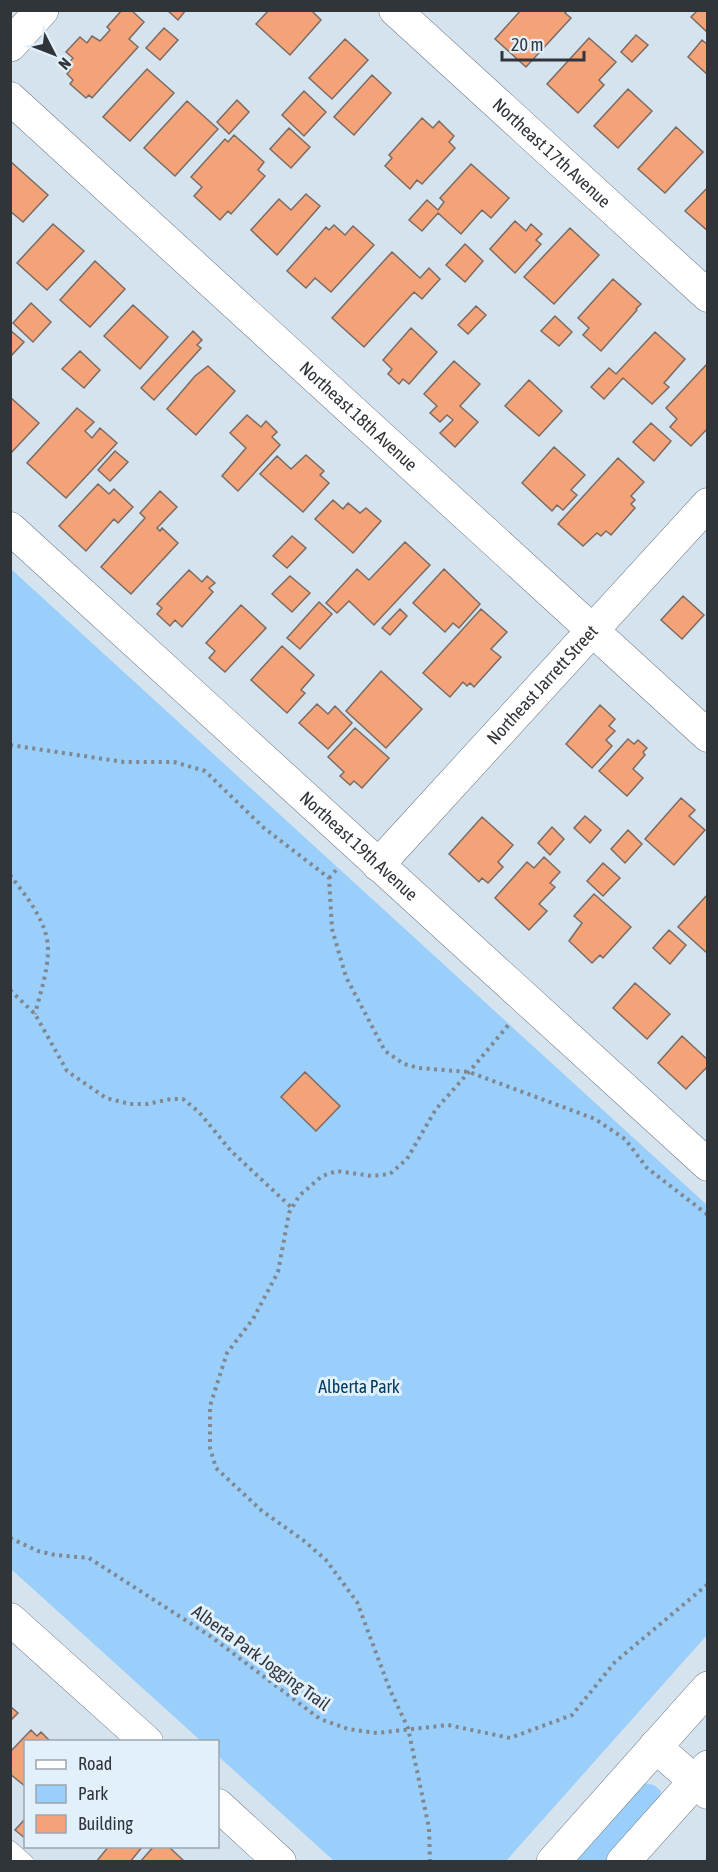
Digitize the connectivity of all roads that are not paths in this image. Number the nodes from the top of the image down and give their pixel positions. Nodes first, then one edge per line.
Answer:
1 (42, 10) edge
2 (394, 10) edge
3 (10, 45) edge
4 (10, 98) edge
5 (708, 296) edge
6 (708, 504) edge
7 (10, 528) edge
8 (592, 631) junction
9 (708, 736) edge
10 (378, 865) junction
11 (708, 1165) edge
12 (10, 1619) edge
13 (708, 1688) edge
14 (145, 1740) edge
15 (655, 1746) junction
16 (703, 1781) edge
17 (219, 1806) edge
18 (10, 1848) edge
19 (26, 1862) edge
20 (280, 1862) edge
21 (552, 1862) edge
22 (623, 1862) edge

1 - 3 street
2 - 5 street, Northeast 17th Avenue
4 - 8 street, Northeast 18th Avenue
6 - 8 street, Northeast Jarrett Street
7 - 10 street, Northeast 19th Avenue
8 - 9 street, Northeast 18th Avenue
8 - 10 street, Northeast Jarrett Street
10 - 11 street, Northeast 19th Avenue
12 - 14 street
13 - 15 street
15 - 16 street
15 - 21 street
16 - 22 street
17 - 20 street
18 - 19 lane

